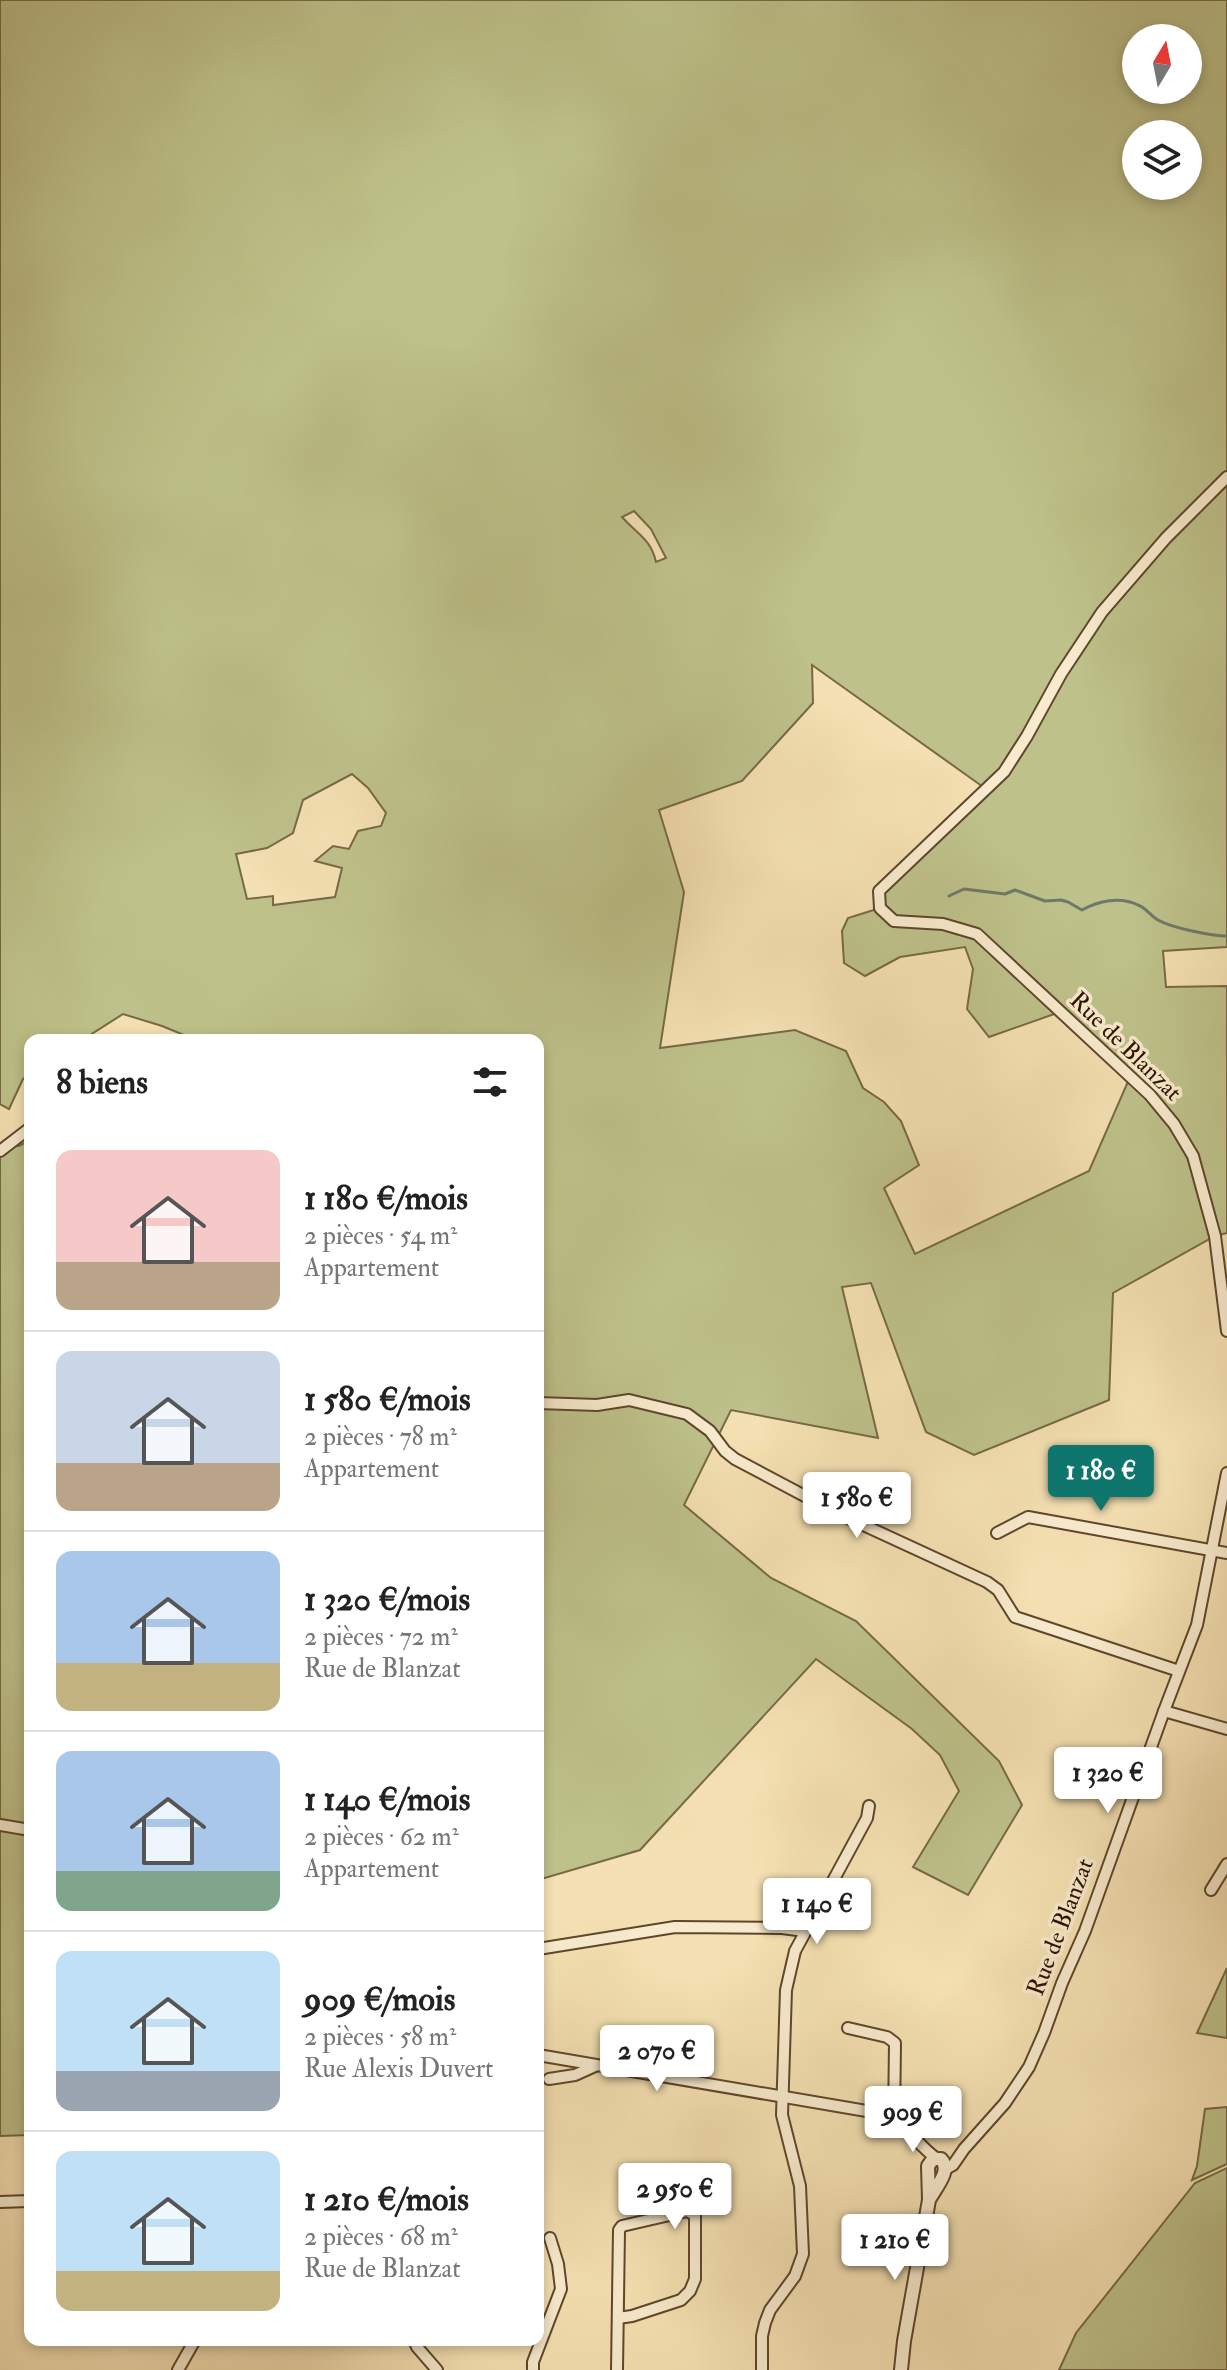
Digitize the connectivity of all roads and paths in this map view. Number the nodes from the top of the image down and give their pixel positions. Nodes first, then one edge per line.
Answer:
1 (1227, 477) edge
2 (24, 1133) edge
3 (0, 1151) edge
4 (1227, 1331) edge
5 (544, 1403) edge
6 (1227, 1473) edge
7 (997, 1533) dead end
8 (1214, 1549) junction
9 (1227, 1553) edge
10 (1179, 1671) junction
11 (1164, 1711) junction
12 (1227, 1729) edge
13 (869, 1806) dead end
14 (0, 1825) edge
15 (24, 1829) edge
16 (1227, 1864) edge
17 (1211, 1890) dead end
18 (805, 1931) junction
19 (544, 1948) edge
20 (848, 2028) dead end
21 (544, 2056) edge
22 (595, 2066) junction
23 (549, 2079) dead end
24 (782, 2097) junction
25 (894, 2119) junction
26 (937, 2167) junction
27 (24, 2201) edge
28 (0, 2202) edge
29 (550, 2238) dead end
30 (618, 2318) junction
31 (544, 2333) edge
32 (192, 2346) edge
33 (417, 2346) edge
34 (539, 2346) edge
35 (178, 2370) edge
36 (437, 2370) edge
37 (533, 2370) edge
38 (617, 2370) edge
39 (762, 2370) edge
40 (901, 2370) edge

1 - 4 street, Rue de Blanzat
2 - 3 street
5 - 10 street
6 - 8 street, Rue de Blanzat
7 - 8 street
8 - 9 street
8 - 10 street, Rue de Blanzat
10 - 11 street, Rue de Blanzat
11 - 12 street
11 - 26 street, Rue de Blanzat
13 - 18 street
14 - 15 street
16 - 17 street
18 - 19 street
18 - 24 street
20 - 25 street
21 - 22 street
22 - 23 street
22 - 24 street
24 - 25 street
24 - 39 street
25 - 26 street
26 - 40 street, Rue de Blanzat
27 - 28 street
29 - 31 street
30 - 30 street
30 - 38 street
32 - 35 street
33 - 36 street
34 - 37 street

